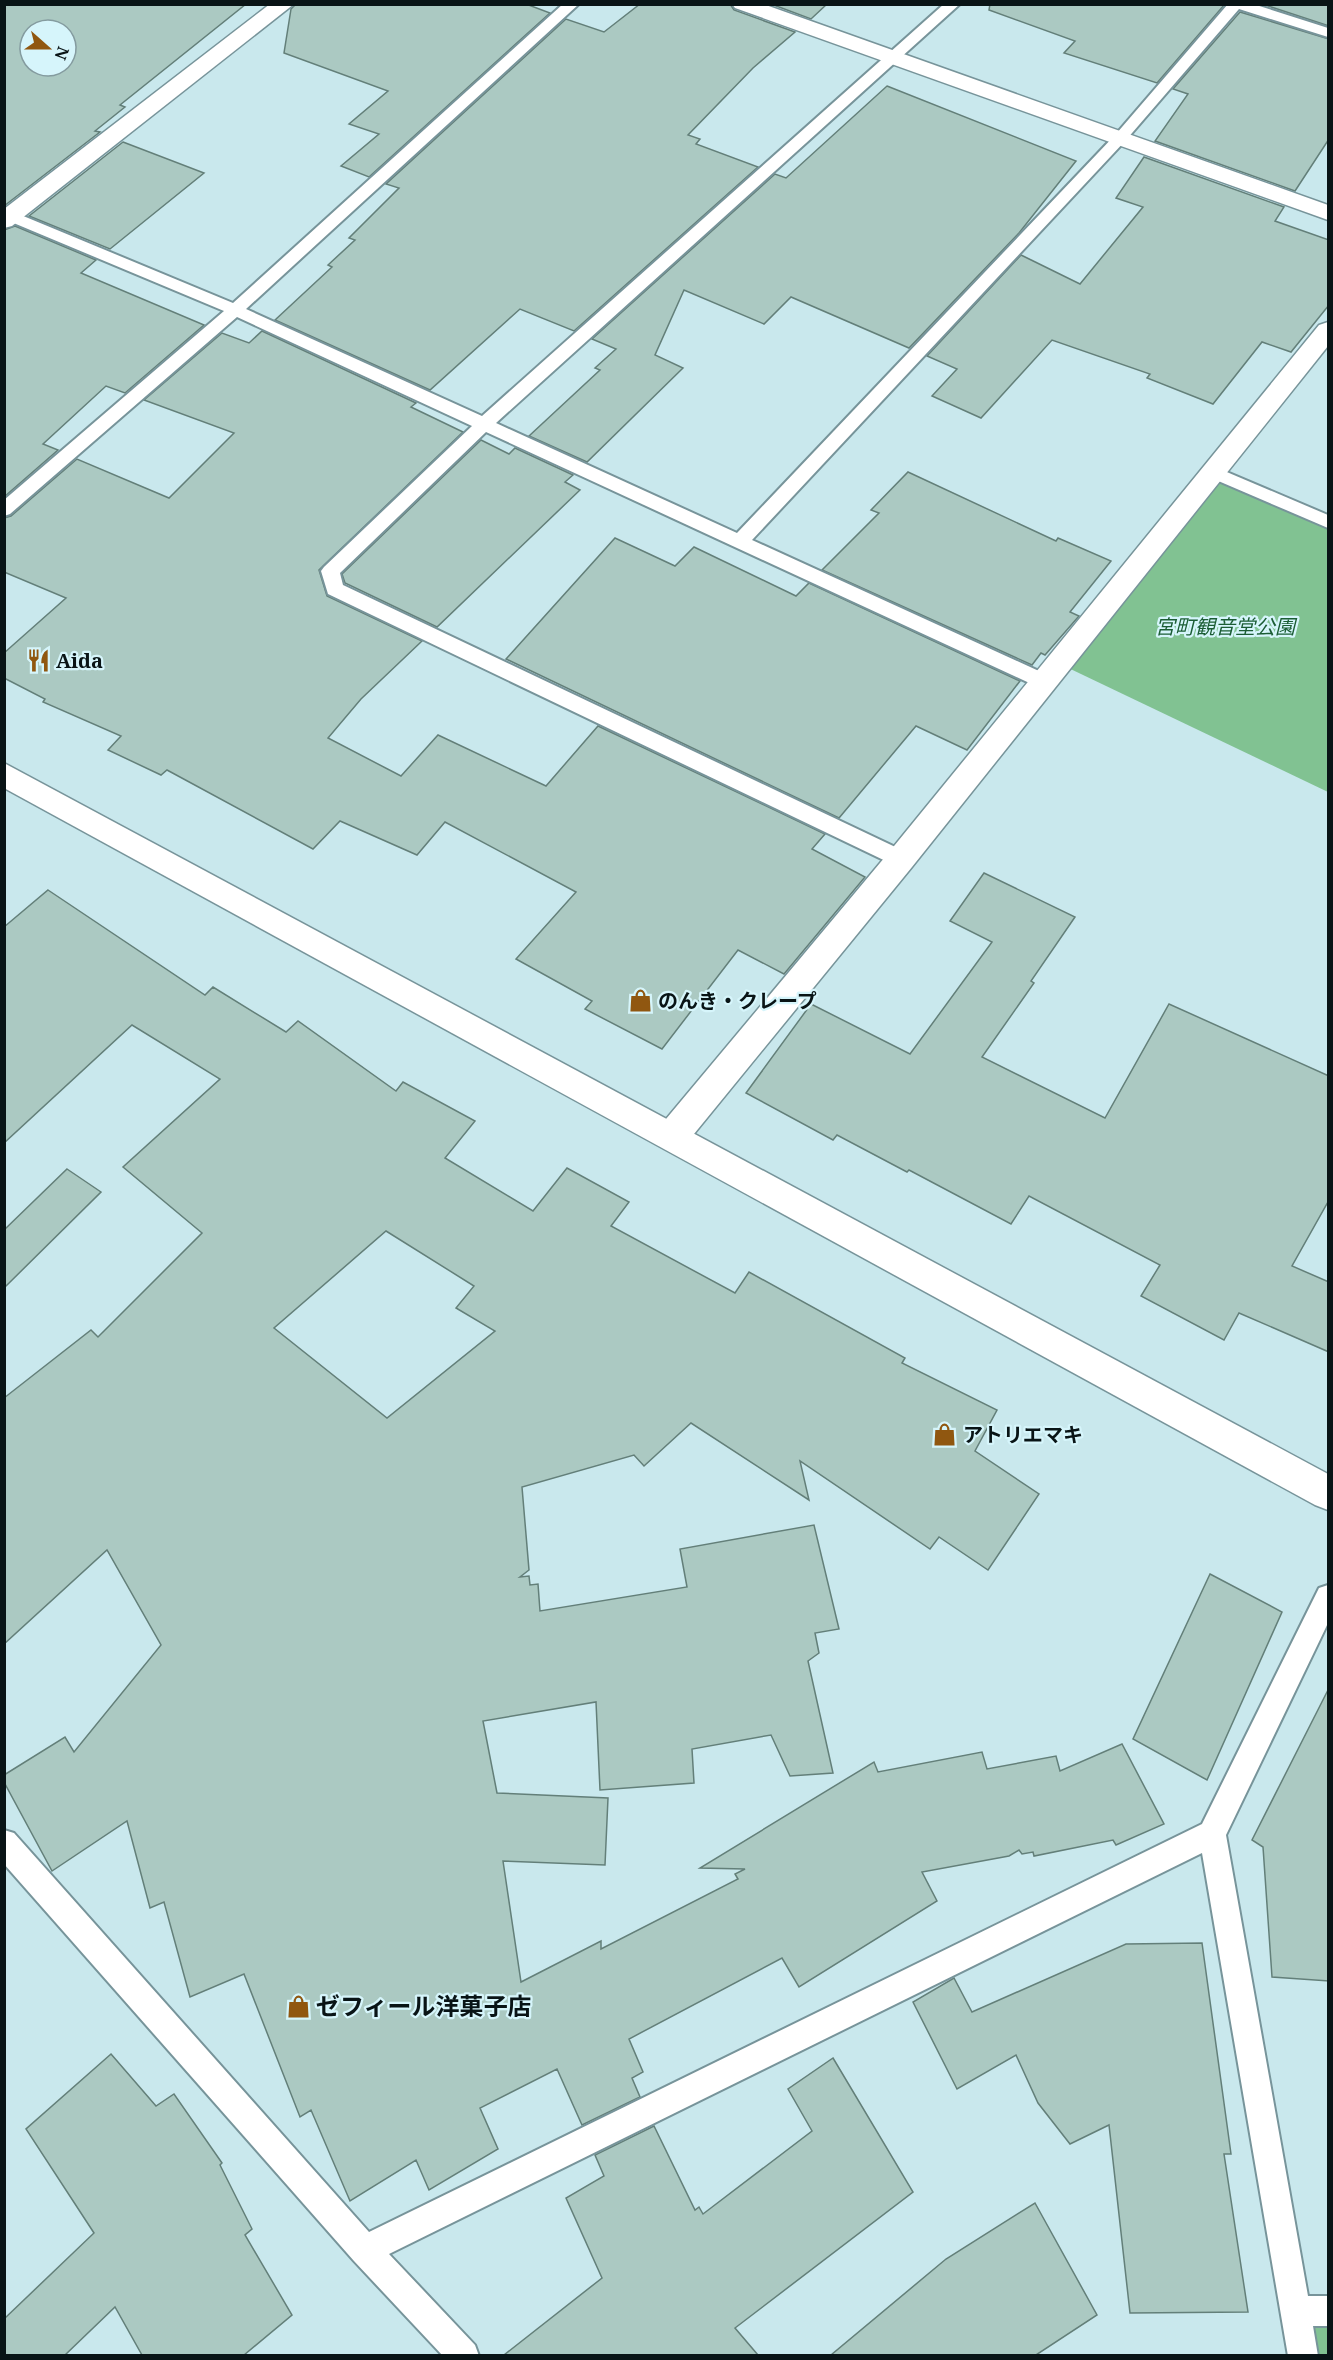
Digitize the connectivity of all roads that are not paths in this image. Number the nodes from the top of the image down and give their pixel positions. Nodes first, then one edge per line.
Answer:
1 (284, 4) edge
2 (572, 4) edge
3 (742, 4) edge
4 (953, 4) edge
5 (1236, 4) edge
6 (1329, 33) edge
7 (890, 59) junction
8 (1121, 137) junction
9 (1329, 213) edge
10 (7, 217) edge
11 (235, 310) junction
12 (1329, 330) edge
13 (485, 423) junction
14 (1215, 473) junction
15 (4, 510) edge
16 (1329, 522) edge
17 (739, 542) junction
18 (1045, 682) junction
19 (4, 774) edge
20 (901, 859) junction
21 (673, 1135) junction
22 (1329, 1493) edge
23 (1329, 1597) edge
24 (1212, 1834) junction
25 (4, 1843) edge
26 (365, 2250) junction
27 (1295, 2311) junction
28 (1329, 2311) edge
29 (464, 2355) edge
30 (1303, 2355) edge

1 - 10 street
2 - 11 lane
3 - 7 street
4 - 7 lane
5 - 6 lane
5 - 8 lane
7 - 8 street
7 - 13 lane
8 - 9 street
8 - 17 lane
10 - 11 lane
11 - 13 lane
11 - 15 lane
12 - 14 street
13 - 17 lane
13 - 20 lane
14 - 16 lane
14 - 18 street
17 - 18 lane
18 - 20 street
19 - 21 street
20 - 21 street
21 - 22 street
23 - 24 lane
24 - 26 lane
24 - 27 lane
25 - 26 lane
26 - 29 lane
27 - 28 lane
27 - 30 lane

